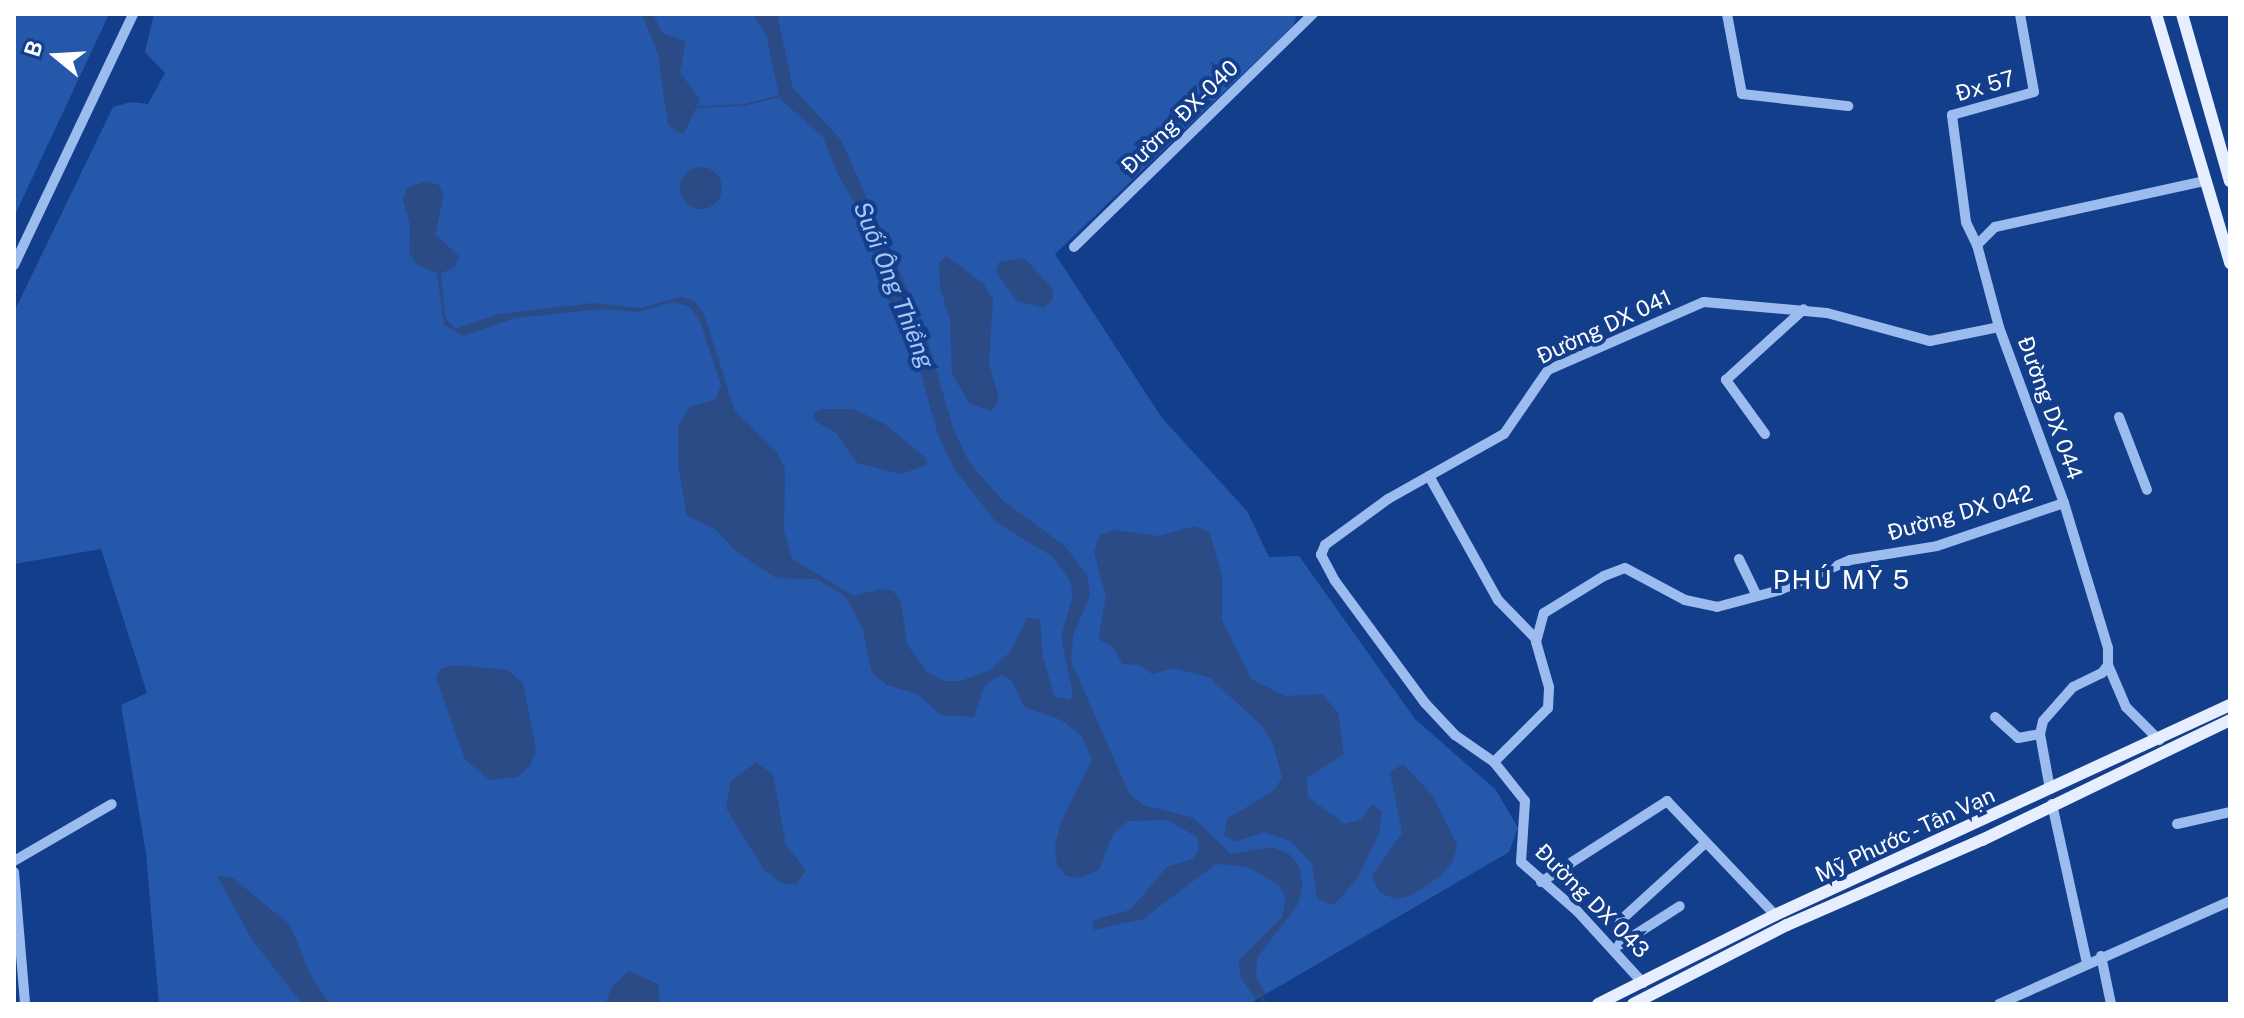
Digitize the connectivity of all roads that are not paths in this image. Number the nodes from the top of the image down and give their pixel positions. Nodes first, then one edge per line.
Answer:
1 (133, 14) edge
2 (1313, 14) edge
3 (1727, 14) edge
4 (2020, 14) edge
5 (2156, 14) edge
6 (2182, 14) edge
7 (1848, 106) dead end
8 (2230, 178) edge
9 (2205, 181) junction
10 (1977, 245) junction
11 (1074, 247) dead end
12 (2230, 263) edge
13 (14, 265) edge
14 (1804, 309) junction
15 (1999, 327) junction
16 (2119, 417) dead end
17 (1765, 434) dead end
18 (1429, 476) junction
19 (2147, 490) dead end
20 (2064, 503) junction
21 (1739, 559) dead end
22 (1757, 596) junction
23 (1536, 639) junction
24 (2108, 665) junction
25 (2230, 705) edge
26 (1995, 717) dead end
27 (2230, 720) edge
28 (2040, 734) junction
29 (2159, 740) junction
30 (1494, 762) junction
31 (2050, 789) junction
32 (112, 804) dead end
33 (2052, 804) junction
34 (2230, 812) edge
35 (2177, 824) dead end
36 (1703, 845) junction
37 (14, 861) edge
38 (14, 872) edge
39 (1541, 882) junction
40 (2230, 901) edge
41 (1680, 906) dead end
42 (1775, 915) junction
43 (1622, 943) junction
44 (1610, 950) junction
45 (2101, 956) junction
46 (2087, 963) junction
47 (1643, 983) junction
48 (1657, 999) edge
49 (25, 1004) edge
50 (1598, 1004) edge
51 (1633, 1004) edge
52 (1999, 1004) edge
53 (2111, 1004) edge

1 - 13 street
2 - 11 street, Đường ĐX-040
3 - 7 street
4 - 10 street, Đx 57
5 - 9 main road
6 - 8 main road
8 - 9 main road
9 - 10 street
9 - 12 main road
10 - 15 street, Đường DX 044
14 - 15 street, Đường DX 041
14 - 17 street
14 - 18 street, Đường DX 041
15 - 20 street, Đường DX 044
16 - 19 street
18 - 23 street
18 - 30 street, Đường DX 041
20 - 22 street, Đường DX 042
20 - 24 street, Đường DX 044
21 - 22 street
22 - 23 street, Đường DX 042
23 - 30 street
24 - 28 street
24 - 29 street, Đường DX 044
25 - 29 main road, Mỹ Phước - Tân Vạn
26 - 28 street
27 - 33 main road, Mỹ Phước - Tân Vạn
28 - 31 street
29 - 31 main road, Mỹ Phước - Tân Vạn
30 - 39 street, Đường DX 043
31 - 42 main road, Mỹ Phước - Tân Vạn
32 - 37 street
33 - 46 street
33 - 48 main road, Mỹ Phước - Tân Vạn
34 - 35 street
36 - 39 street
36 - 42 street
36 - 43 street
38 - 49 street
39 - 44 street, Đường DX 043
40 - 45 street
41 - 43 street
42 - 47 main road, Mỹ Phước - Tân Vạn
43 - 44 street
44 - 47 street, Đường DX 043
45 - 46 street
45 - 53 street
46 - 52 street
47 - 50 main road, Mỹ Phước - Tân Vạn
48 - 51 main road, Mỹ Phước - Tân Vạn

